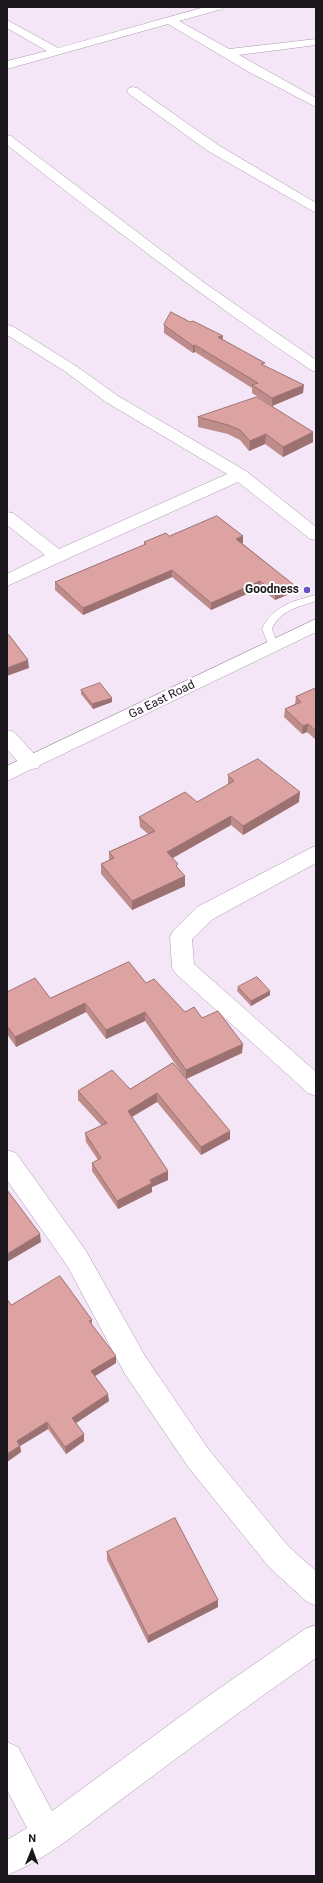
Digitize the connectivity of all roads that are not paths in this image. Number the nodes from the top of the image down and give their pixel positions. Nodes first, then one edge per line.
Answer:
1 (218, 7) edge
2 (170, 20) junction
3 (7, 23) edge
4 (316, 42) edge
5 (57, 52) junction
6 (227, 53) junction
7 (7, 65) edge
8 (133, 91) dead end
9 (316, 103) edge
10 (7, 139) edge
11 (316, 209) edge
12 (7, 330) edge
13 (316, 367) edge
14 (240, 475) junction
15 (7, 517) edge
16 (316, 535) edge
17 (57, 556) junction
18 (7, 581) edge
19 (316, 598) edge
20 (316, 625) edge
21 (273, 646) junction
22 (7, 737) edge
23 (31, 762) junction
24 (7, 774) edge
25 (316, 854) edge
26 (316, 1086) edge
27 (7, 1160) edge
28 (316, 1591) edge
29 (316, 1640) edge
30 (7, 1758) edge
31 (47, 1834) junction
32 (7, 1860) edge

1 - 2 street
2 - 5 street
2 - 6 street
3 - 5 street
4 - 6 street
5 - 7 street
6 - 9 street
8 - 11 street
10 - 13 street
12 - 14 street
14 - 16 street
14 - 17 street
15 - 17 street
17 - 18 street
19 - 21 lane
20 - 21 street, Ga East Road
21 - 23 street, Ga East Road
22 - 23 street
23 - 24 street, Ga East Road
25 - 26 street
27 - 28 street
29 - 31 street
30 - 31 street
31 - 32 street

